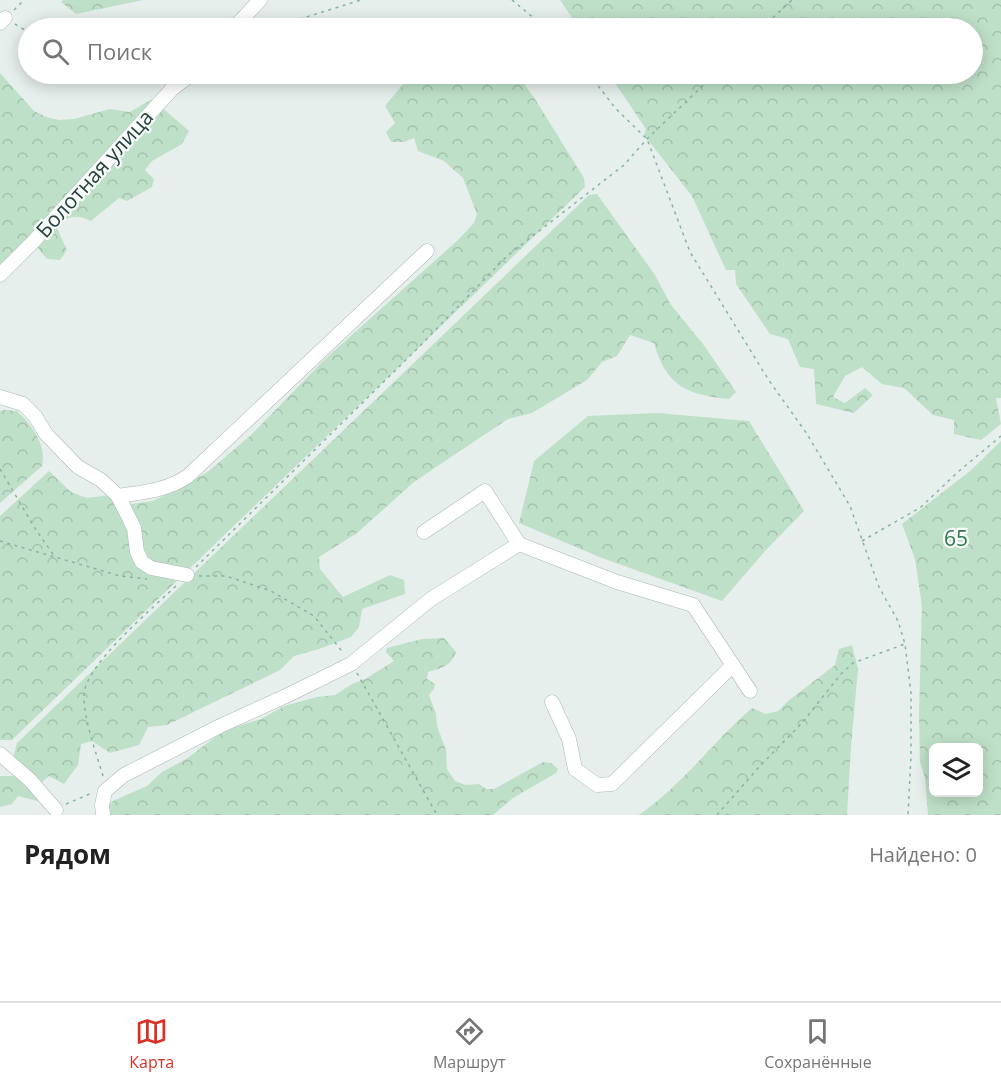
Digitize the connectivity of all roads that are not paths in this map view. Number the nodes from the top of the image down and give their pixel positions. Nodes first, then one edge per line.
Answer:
1 (260, 0) edge
2 (243, 18) edge
3 (179, 84) edge
4 (427, 251) dead end
5 (0, 275) edge
6 (0, 397) edge
7 (118, 496) junction
8 (424, 532) dead end
9 (519, 544) junction
10 (187, 576) road end
11 (732, 665) junction
12 (750, 691) dead end
13 (552, 702) dead end
14 (0, 754) edge
15 (56, 810) road end
16 (104, 815) edge

1 - 2 street
3 - 5 street, Болотная улица
4 - 7 street
6 - 7 street
7 - 10 street
8 - 9 street
9 - 11 street
9 - 16 street
11 - 12 street
11 - 13 street
14 - 15 street

